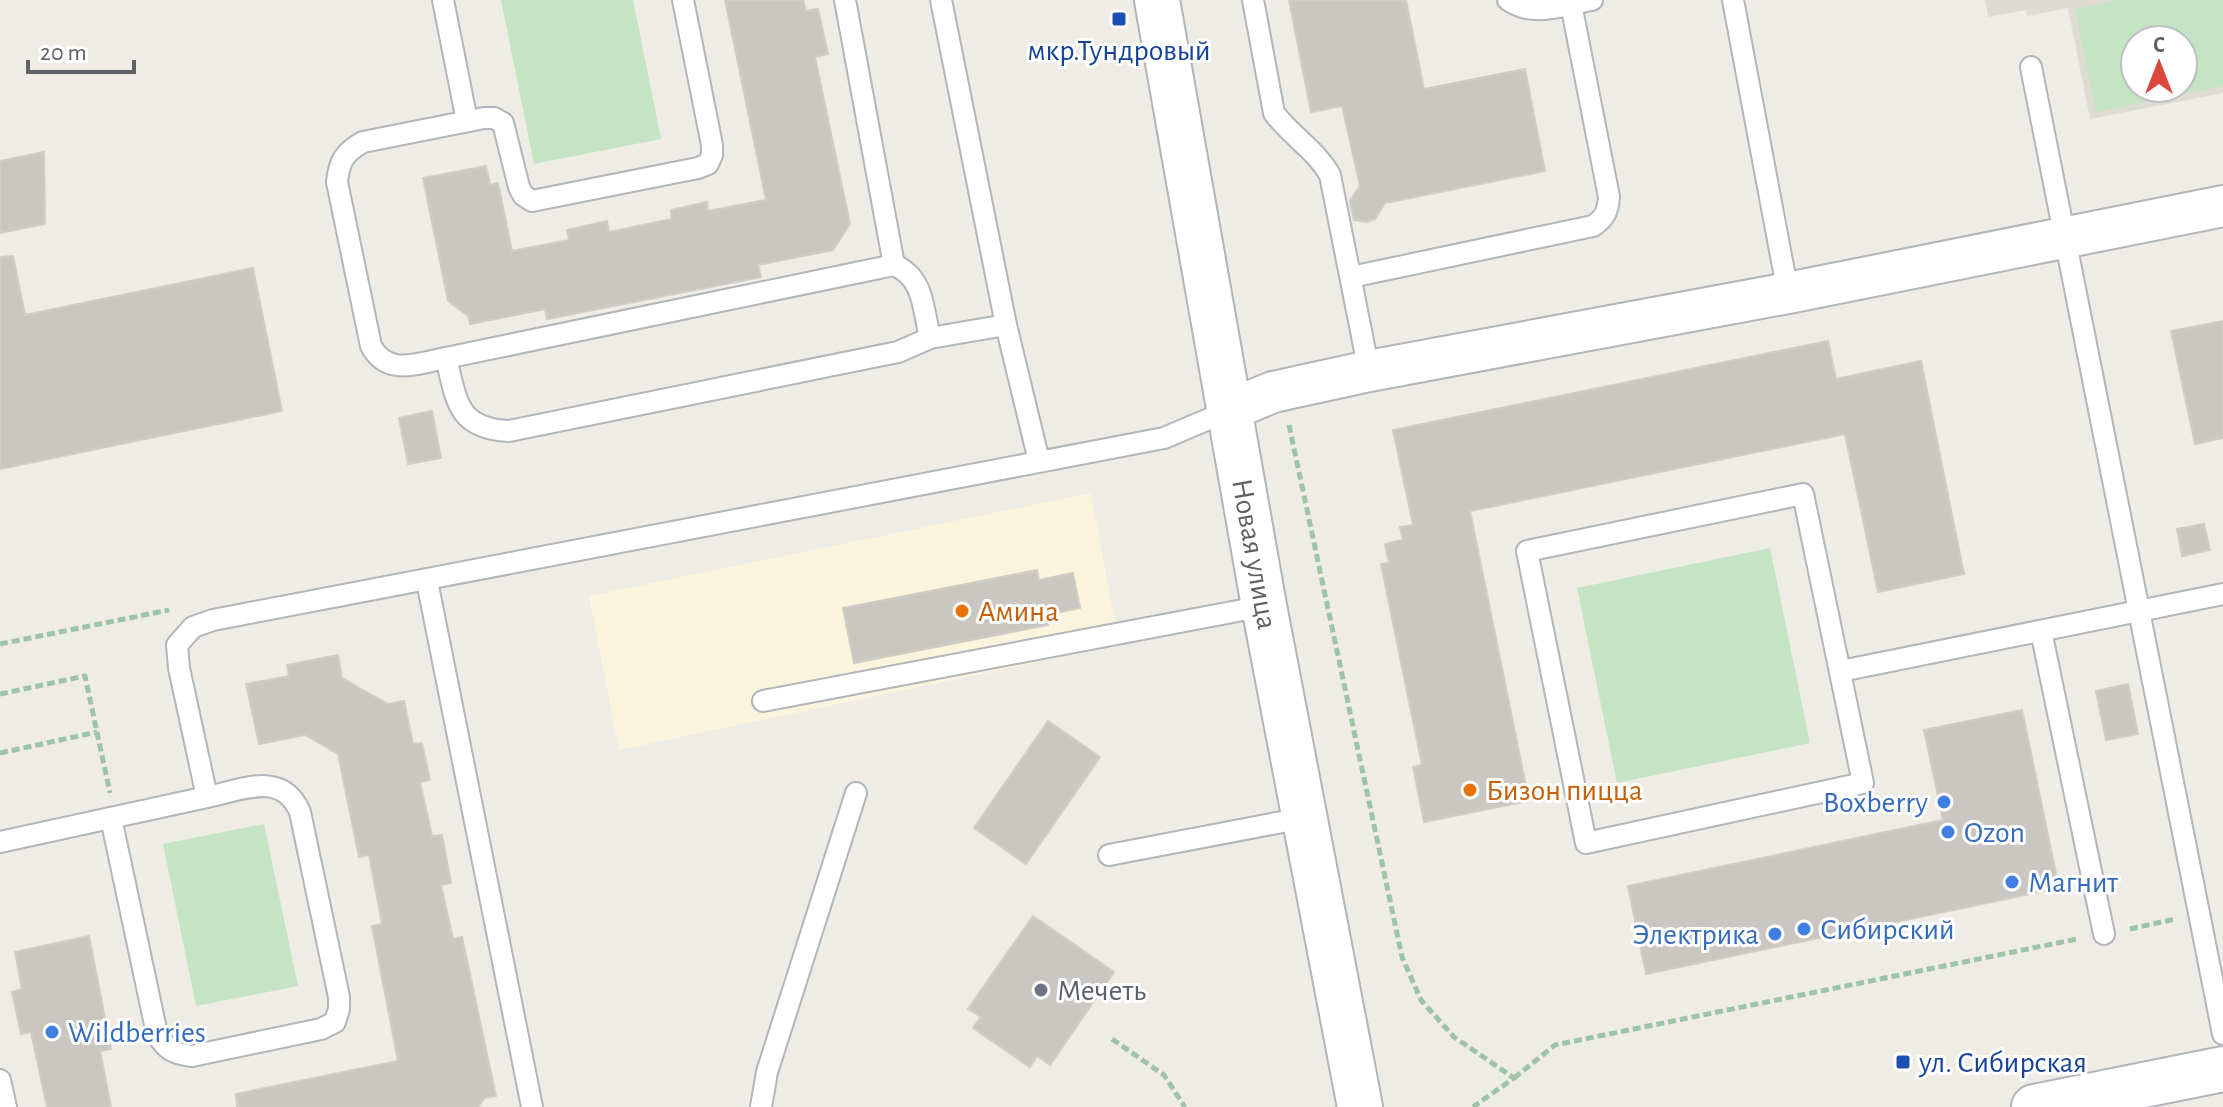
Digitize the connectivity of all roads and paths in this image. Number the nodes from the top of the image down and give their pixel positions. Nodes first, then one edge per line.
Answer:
1 (443, 0) edge
2 (683, 0) edge
3 (845, 0) edge
4 (941, 0) edge
5 (1157, 0) edge
6 (1253, 0) edge
7 (1508, 0) edge
8 (1733, 0) edge
9 (1581, 2) edge
10 (2031, 67) dead end
11 (467, 121) junction
12 (2223, 206) edge
13 (2064, 238) junction
14 (894, 265) junction
15 (1351, 277) junction
16 (1788, 293) junction
17 (1006, 325) junction
18 (930, 338) junction
19 (446, 358) junction
20 (1369, 371) junction
21 (1230, 410) junction
22 (1289, 425) dead end
23 (1039, 461) junction
24 (427, 581) junction
25 (2223, 594) edge
26 (1264, 606) junction
27 (2138, 612) junction
28 (2041, 631) junction
29 (1841, 671) junction
30 (0, 694) edge
31 (763, 701) dead end
32 (97, 732) junction
33 (0, 753) edge
34 (856, 793) dead end
35 (207, 797) junction
36 (113, 817) junction
37 (1303, 818) junction
38 (0, 842) edge
39 (1109, 855) dead end
40 (2200, 914) junction
41 (2104, 934) junction
42 (2223, 1034) edge
43 (1112, 1039) dead end
44 (2223, 1069) edge
45 (1514, 1078) junction
46 (0, 1080) edge
47 (6, 1107) edge
48 (532, 1107) edge
49 (761, 1107) edge
50 (1185, 1107) edge
51 (1360, 1107) edge
52 (1473, 1107) edge
53 (2034, 1107) edge

1 - 11 lane
2 - 11 lane
3 - 14 lane
4 - 17 lane
5 - 21 main road, Новая улица
6 - 15 lane
7 - 9 lane
8 - 16 lane
9 - 15 lane
10 - 13 lane
11 - 19 lane
12 - 13 street
13 - 16 street
13 - 27 lane
14 - 18 lane
14 - 19 lane
15 - 20 lane
16 - 20 street
17 - 18 lane
17 - 23 lane
18 - 19 lane
20 - 21 street
21 - 23 lane
21 - 26 main road, Новая улица
22 - 45 path
23 - 24 lane
24 - 35 lane
24 - 48 lane
25 - 27 lane
26 - 31 lane
26 - 37 main road, Новая улица
27 - 28 lane
27 - 40 lane
28 - 29 lane
28 - 41 lane
29 - 29 lane
30 - 32 path
32 - 33 path
32 - 36 path
34 - 49 lane
35 - 36 lane
35 - 36 lane
36 - 38 lane
37 - 39 lane
37 - 51 main road, Новая улица
40 - 41 path
40 - 42 lane
41 - 45 path
43 - 50 path
44 - 53 main road
45 - 52 path
46 - 47 lane

